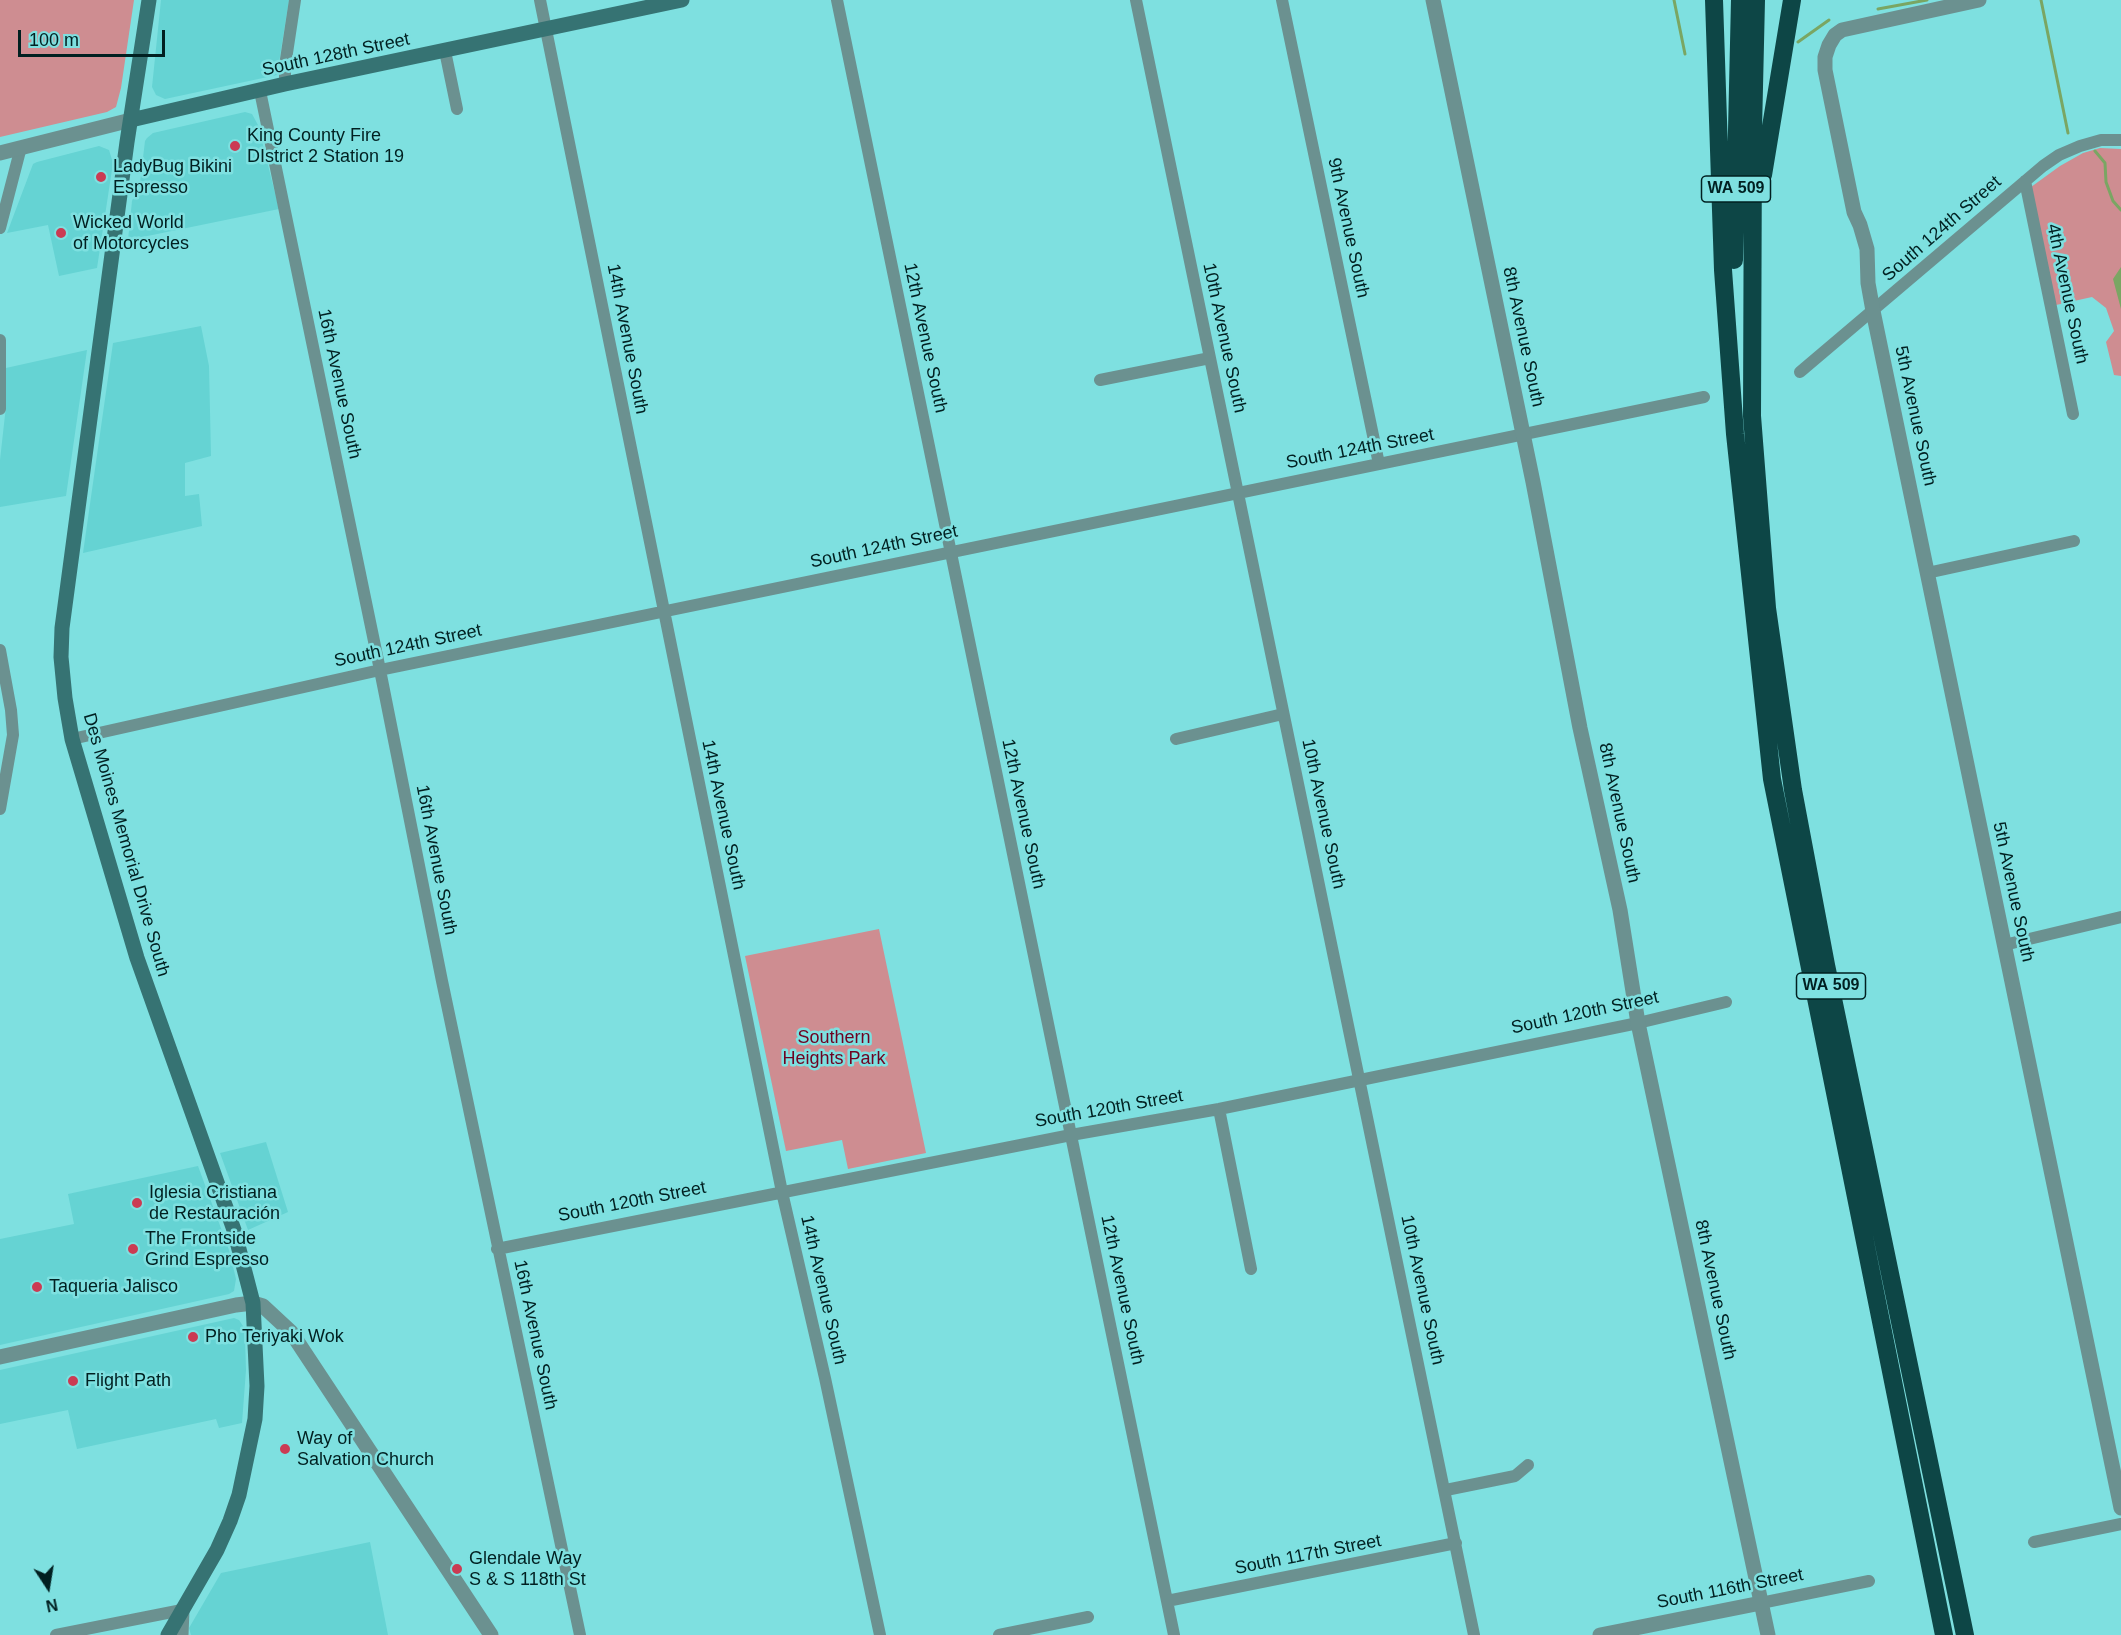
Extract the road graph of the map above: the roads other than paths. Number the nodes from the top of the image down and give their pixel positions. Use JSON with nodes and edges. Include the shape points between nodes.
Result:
{"nodes":[{"id":1,"x":149,"y":0,"type":"edge"},
{"id":2,"x":295,"y":0,"type":"edge"},
{"id":3,"x":540,"y":0,"type":"edge"},
{"id":4,"x":682,"y":0,"type":"edge"},
{"id":5,"x":837,"y":0,"type":"edge"},
{"id":6,"x":1136,"y":0,"type":"edge"},
{"id":7,"x":1282,"y":0,"type":"edge"},
{"id":8,"x":1433,"y":0,"type":"edge"},
{"id":9,"x":1714,"y":0,"type":"edge"},
{"id":10,"x":1740,"y":0,"type":"edge"},
{"id":11,"x":1756,"y":0,"type":"edge"},
{"id":12,"x":1792,"y":0,"type":"edge"},
{"id":13,"x":1979,"y":0,"type":"edge"},
{"id":14,"x":546,"y":29,"type":"junction"},
{"id":15,"x":445,"y":51,"type":"junction"},
{"id":16,"x":285,"y":84,"type":"junction"},
{"id":17,"x":260,"y":91,"type":"junction"},
{"id":18,"x":456,"y":109,"type":"dead end"},
{"id":19,"x":131,"y":120,"type":"junction"},
{"id":20,"x":2121,"y":140,"type":"edge"},
{"id":21,"x":21,"y":147,"type":"junction"},
{"id":22,"x":0,"y":153,"type":"edge"},
{"id":23,"x":2025,"y":181,"type":"junction"},
{"id":24,"x":0,"y":228,"type":"edge"},
{"id":25,"x":1874,"y":311,"type":"junction"},
{"id":26,"x":1753,"y":329,"type":"junction"},
{"id":27,"x":0,"y":340,"type":"edge"},
{"id":28,"x":1210,"y":358,"type":"junction"},
{"id":29,"x":1800,"y":372,"type":"dead end"},
{"id":30,"x":1732,"y":379,"type":"junction"},
{"id":31,"x":1100,"y":380,"type":"dead end"},
{"id":32,"x":1704,"y":397,"type":"dead end"},
{"id":33,"x":0,"y":409,"type":"edge"},
{"id":34,"x":2073,"y":414,"type":"dead end"},
{"id":35,"x":1523,"y":434,"type":"junction"},
{"id":36,"x":1379,"y":464,"type":"junction"},
{"id":37,"x":1237,"y":492,"type":"junction"},
{"id":38,"x":2074,"y":542,"type":"dead end"},
{"id":39,"x":951,"y":552,"type":"junction"},
{"id":40,"x":1928,"y":573,"type":"junction"},
{"id":41,"x":663,"y":611,"type":"junction"},
{"id":42,"x":0,"y":650,"type":"edge"},
{"id":43,"x":380,"y":670,"type":"junction"},
{"id":44,"x":1283,"y":714,"type":"junction"},
{"id":45,"x":72,"y":739,"type":"junction"},
{"id":46,"x":1176,"y":739,"type":"dead end"},
{"id":47,"x":5,"y":755,"type":"edge"},
{"id":48,"x":0,"y":809,"type":"edge"},
{"id":49,"x":2121,"y":917,"type":"edge"},
{"id":50,"x":2004,"y":945,"type":"junction"},
{"id":51,"x":1726,"y":1002,"type":"dead end"},
{"id":52,"x":1638,"y":1023,"type":"junction"},
{"id":53,"x":1360,"y":1079,"type":"junction"},
{"id":54,"x":1219,"y":1108,"type":"junction"},
{"id":55,"x":1071,"y":1135,"type":"junction"},
{"id":56,"x":782,"y":1192,"type":"junction"},
{"id":57,"x":497,"y":1249,"type":"junction"},
{"id":58,"x":1251,"y":1269,"type":"dead end"},
{"id":59,"x":253,"y":1303,"type":"junction"},
{"id":60,"x":0,"y":1357,"type":"edge"},
{"id":61,"x":1528,"y":1465,"type":"dead end"},
{"id":62,"x":1446,"y":1490,"type":"junction"},
{"id":63,"x":2121,"y":1508,"type":"edge"},
{"id":64,"x":2121,"y":1524,"type":"edge"},
{"id":65,"x":2034,"y":1542,"type":"dead end"},
{"id":66,"x":1456,"y":1543,"type":"junction"},
{"id":67,"x":1869,"y":1581,"type":"dead end"},
{"id":68,"x":1167,"y":1601,"type":"junction"},
{"id":69,"x":469,"y":1603,"type":"junction"},
{"id":70,"x":1761,"y":1603,"type":"junction"},
{"id":71,"x":182,"y":1610,"type":"junction"},
{"id":72,"x":1088,"y":1617,"type":"dead end"},
{"id":73,"x":56,"y":1635,"type":"edge"},
{"id":74,"x":168,"y":1635,"type":"edge"},
{"id":75,"x":181,"y":1635,"type":"edge"},
{"id":76,"x":477,"y":1635,"type":"edge"},
{"id":77,"x":491,"y":1635,"type":"edge"},
{"id":78,"x":580,"y":1635,"type":"edge"},
{"id":79,"x":880,"y":1635,"type":"edge"},
{"id":80,"x":999,"y":1635,"type":"edge"},
{"id":81,"x":1174,"y":1635,"type":"edge"},
{"id":82,"x":1474,"y":1635,"type":"edge"},
{"id":83,"x":1600,"y":1635,"type":"edge"},
{"id":84,"x":1768,"y":1635,"type":"edge"},
{"id":85,"x":1944,"y":1635,"type":"edge"},
{"id":86,"x":1965,"y":1635,"type":"edge"}],
"edges":[{"from":1,"to":19,"type":"main road","name":"Des Moines Memorial Drive South"},
{"from":2,"to":16,"type":"street"},
{"from":3,"to":14,"type":"street","name":"14th Avenue South"},
{"from":4,"to":14,"type":"main road","name":"South 128th Street"},
{"from":5,"to":39,"type":"street","name":"12th Avenue South"},
{"from":6,"to":28,"type":"street","name":"10th Avenue South"},
{"from":7,"to":36,"type":"street","name":"9th Avenue South"},
{"from":8,"to":35,"type":"street","name":"8th Avenue South"},
{"from":9,"to":30,"type":"highway","via":[[1723,270]]},
{"from":10,"to":30,"type":"highway","number":"WA 509"},
{"from":11,"to":26,"type":"highway","number":"WA 509"},
{"from":12,"to":26,"type":"highway","via":[[1764,160]]},
{"from":13,"to":25,"type":"street","name":"5th Avenue South","via":[[1854,26],[1835,35],[1829,45],[1825,70],[1854,212],[1867,249]]},
{"from":14,"to":15,"type":"main road","name":"South 128th Street"},
{"from":14,"to":41,"type":"street","name":"14th Avenue South"},
{"from":15,"to":16,"type":"main road","name":"South 128th Street"},
{"from":15,"to":18,"type":"street"},
{"from":16,"to":17,"type":"main road","name":"South 128th Street"},
{"from":17,"to":19,"type":"main road","name":"South 128th Street"},
{"from":17,"to":43,"type":"street","name":"16th Avenue South"},
{"from":19,"to":21,"type":"street","name":"South 128th Street"},
{"from":19,"to":45,"type":"main road","name":"Des Moines Memorial Drive South","via":[[62,628],[62,674]]},
{"from":20,"to":23,"type":"street","name":"South 124th Street","via":[[2080,146],[2059,155]]},
{"from":21,"to":22,"type":"street","name":"South 128th Street"},
{"from":21,"to":24,"type":"street"},
{"from":23,"to":25,"type":"street","name":"South 124th Street"},
{"from":23,"to":34,"type":"street","name":"4th Avenue South"},
{"from":25,"to":29,"type":"street","name":"South 124th Street"},
{"from":25,"to":40,"type":"street","name":"5th Avenue South"},
{"from":26,"to":86,"type":"highway","number":"WA 509","via":[[1752,416],[1767,608],[1793,790]]},
{"from":27,"to":33,"type":"street"},
{"from":28,"to":31,"type":"street"},
{"from":28,"to":37,"type":"street","name":"10th Avenue South"},
{"from":30,"to":85,"type":"highway","number":"WA 509","via":[[1772,779]]},
{"from":32,"to":35,"type":"street","name":"South 124th Street"},
{"from":35,"to":36,"type":"street","name":"South 124th Street"},
{"from":35,"to":52,"type":"street","name":"8th Avenue South","via":[[1620,910]]},
{"from":36,"to":37,"type":"street","name":"South 124th Street"},
{"from":37,"to":39,"type":"street","name":"South 124th Street"},
{"from":37,"to":44,"type":"street","name":"10th Avenue South"},
{"from":38,"to":40,"type":"street"},
{"from":39,"to":41,"type":"street","name":"South 124th Street"},
{"from":39,"to":55,"type":"street","name":"12th Avenue South"},
{"from":40,"to":50,"type":"street","name":"5th Avenue South"},
{"from":41,"to":43,"type":"street","name":"South 124th Street"},
{"from":41,"to":56,"type":"street","name":"14th Avenue South"},
{"from":42,"to":47,"type":"street","via":[[12,717]]},
{"from":43,"to":45,"type":"street","name":"South 124th Street"},
{"from":43,"to":57,"type":"street","name":"16th Avenue South"},
{"from":44,"to":46,"type":"street"},
{"from":44,"to":53,"type":"street","name":"10th Avenue South"},
{"from":45,"to":59,"type":"main road","name":"Des Moines Memorial Drive South","via":[[138,957],[234,1230]]},
{"from":47,"to":48,"type":"street"},
{"from":49,"to":50,"type":"street"},
{"from":50,"to":63,"type":"street","name":"5th Avenue South"},
{"from":51,"to":52,"type":"street","name":"South 120th Street"},
{"from":52,"to":53,"type":"street","name":"South 120th Street"},
{"from":52,"to":70,"type":"street","name":"8th Avenue South"},
{"from":53,"to":54,"type":"street","name":"South 120th Street"},
{"from":53,"to":62,"type":"street","name":"10th Avenue South"},
{"from":54,"to":55,"type":"street","name":"South 120th Street"},
{"from":54,"to":58,"type":"street"},
{"from":55,"to":56,"type":"street","name":"South 120th Street"},
{"from":55,"to":68,"type":"street","name":"12th Avenue South"},
{"from":56,"to":57,"type":"street","name":"South 120th Street"},
{"from":56,"to":79,"type":"street","name":"14th Avenue South"},
{"from":57,"to":78,"type":"street","name":"16th Avenue South"},
{"from":59,"to":60,"type":"street"},
{"from":59,"to":69,"type":"street","via":[[271,1312],[291,1332]]},
{"from":59,"to":71,"type":"main road","name":"Des Moines Memorial Drive South","via":[[257,1386],[246,1467],[230,1521]]},
{"from":61,"to":62,"type":"street","via":[[1515,1476]]},
{"from":62,"to":66,"type":"street","name":"10th Avenue South"},
{"from":64,"to":65,"type":"street"},
{"from":66,"to":68,"type":"street","name":"South 117th Street"},
{"from":66,"to":82,"type":"street","name":"10th Avenue South"},
{"from":67,"to":70,"type":"street","name":"South 116th Street"},
{"from":68,"to":81,"type":"street","name":"12th Avenue South"},
{"from":69,"to":76,"type":"street"},
{"from":69,"to":77,"type":"street"},
{"from":70,"to":83,"type":"street","name":"South 116th Street"},
{"from":70,"to":84,"type":"street","name":"8th Avenue South"},
{"from":71,"to":73,"type":"street"},
{"from":71,"to":74,"type":"main road","name":"Des Moines Memorial Drive South"},
{"from":71,"to":75,"type":"street"},
{"from":72,"to":80,"type":"street"}]}
